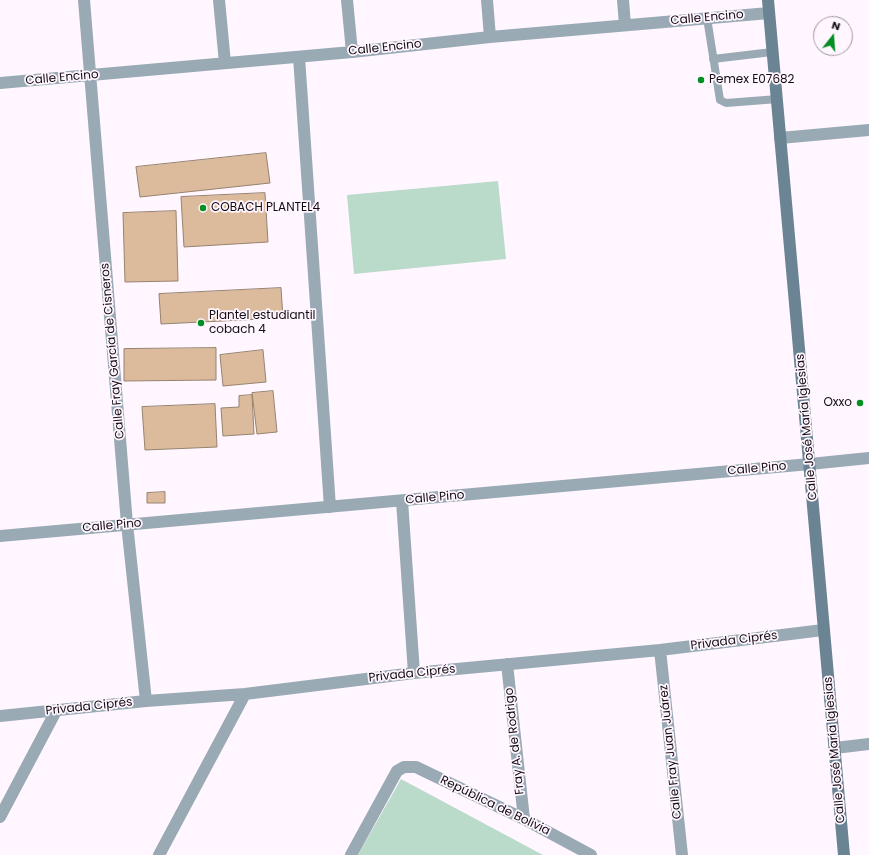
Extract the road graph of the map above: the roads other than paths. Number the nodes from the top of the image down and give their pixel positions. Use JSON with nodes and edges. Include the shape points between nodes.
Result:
{"nodes":[{"id":1,"x":84,"y":0,"type":"edge"},
{"id":2,"x":219,"y":0,"type":"edge"},
{"id":3,"x":347,"y":0,"type":"edge"},
{"id":4,"x":487,"y":0,"type":"edge"},
{"id":5,"x":623,"y":0,"type":"edge"},
{"id":6,"x":768,"y":0,"type":"edge"},
{"id":7,"x":769,"y":13,"type":"junction"},
{"id":8,"x":707,"y":18,"type":"junction"},
{"id":9,"x":625,"y":25,"type":"junction"},
{"id":10,"x":490,"y":37,"type":"junction"},
{"id":11,"x":352,"y":52,"type":"junction"},
{"id":12,"x":772,"y":52,"type":"junction"},
{"id":13,"x":298,"y":56,"type":"junction"},
{"id":14,"x":713,"y":59,"type":"junction"},
{"id":15,"x":226,"y":62,"type":"junction"},
{"id":16,"x":91,"y":75,"type":"junction"},
{"id":17,"x":0,"y":83,"type":"edge"},
{"id":18,"x":778,"y":99,"type":"junction"},
{"id":19,"x":869,"y":130,"type":"edge"},
{"id":20,"x":780,"y":138,"type":"junction"},
{"id":21,"x":869,"y":458,"type":"edge"},
{"id":22,"x":810,"y":464,"type":"junction"},
{"id":23,"x":402,"y":501,"type":"junction"},
{"id":24,"x":330,"y":507,"type":"junction"},
{"id":25,"x":127,"y":524,"type":"junction"},
{"id":26,"x":0,"y":536,"type":"edge"},
{"id":27,"x":823,"y":630,"type":"junction"},
{"id":28,"x":660,"y":650,"type":"junction"},
{"id":29,"x":506,"y":664,"type":"junction"},
{"id":30,"x":414,"y":673,"type":"junction"},
{"id":31,"x":245,"y":694,"type":"junction"},
{"id":32,"x":146,"y":701,"type":"junction"},
{"id":33,"x":56,"y":711,"type":"junction"},
{"id":34,"x":0,"y":716,"type":"edge"},
{"id":35,"x":869,"y":744,"type":"edge"},
{"id":36,"x":835,"y":748,"type":"junction"},
{"id":37,"x":0,"y":817,"type":"edge"},
{"id":38,"x":524,"y":819,"type":"junction"},
{"id":39,"x":160,"y":855,"type":"edge"},
{"id":40,"x":351,"y":855,"type":"edge"},
{"id":41,"x":591,"y":855,"type":"edge"},
{"id":42,"x":682,"y":855,"type":"edge"},
{"id":43,"x":844,"y":855,"type":"edge"}],
"edges":[{"from":1,"to":16,"type":"street","name":"Calle Fray García de Cisneros"},
{"from":2,"to":15,"type":"street"},
{"from":3,"to":11,"type":"street"},
{"from":4,"to":10,"type":"street"},
{"from":5,"to":9,"type":"street"},
{"from":6,"to":7,"type":"main road","name":"Calle José María Iglesias"},
{"from":7,"to":8,"type":"street","name":"Calle Encino"},
{"from":7,"to":12,"type":"main road","name":"Calle José María Iglesias"},
{"from":8,"to":9,"type":"street","name":"Calle Encino"},
{"from":8,"to":14,"type":"lane"},
{"from":9,"to":10,"type":"street","name":"Calle Encino"},
{"from":10,"to":11,"type":"street","name":"Calle Encino"},
{"from":11,"to":13,"type":"street","name":"Calle Encino"},
{"from":12,"to":14,"type":"lane"},
{"from":12,"to":18,"type":"main road","name":"Calle José María Iglesias"},
{"from":13,"to":15,"type":"street","name":"Calle Encino"},
{"from":13,"to":24,"type":"street"},
{"from":14,"to":18,"type":"lane","via":[[718,98],[723,102]]},
{"from":15,"to":16,"type":"street","name":"Calle Encino"},
{"from":16,"to":17,"type":"street","name":"Calle Encino"},
{"from":16,"to":25,"type":"street","name":"Calle Fray García de Cisneros"},
{"from":18,"to":20,"type":"main road","name":"Calle José María Iglesias"},
{"from":19,"to":20,"type":"street"},
{"from":20,"to":22,"type":"main road","name":"Calle José María Iglesias"},
{"from":21,"to":22,"type":"street","name":"Calle Pino"},
{"from":22,"to":23,"type":"street","name":"Calle Pino"},
{"from":22,"to":27,"type":"main road","name":"Calle José María Iglesias"},
{"from":23,"to":24,"type":"street","name":"Calle Pino"},
{"from":23,"to":30,"type":"street"},
{"from":24,"to":25,"type":"street","name":"Calle Pino"},
{"from":25,"to":26,"type":"street","name":"Calle Pino"},
{"from":25,"to":32,"type":"street","name":"Calle Fray García de Cisneros"},
{"from":27,"to":28,"type":"street","name":"Privada Ciprés"},
{"from":27,"to":36,"type":"main road","name":"Calle José María Iglesias"},
{"from":28,"to":29,"type":"street","name":"Privada Ciprés"},
{"from":28,"to":42,"type":"street","name":"Calle Fray Juan Juárez"},
{"from":29,"to":30,"type":"street","name":"Privada Ciprés"},
{"from":29,"to":38,"type":"street","name":"Fray A. de Rodrigo"},
{"from":30,"to":31,"type":"street","name":"Privada Ciprés"},
{"from":31,"to":32,"type":"street","name":"Privada Ciprés"},
{"from":31,"to":39,"type":"street"},
{"from":32,"to":33,"type":"street","name":"Privada Ciprés"},
{"from":33,"to":34,"type":"street","name":"Privada Ciprés"},
{"from":33,"to":37,"type":"street"},
{"from":35,"to":36,"type":"street"},
{"from":36,"to":43,"type":"main road","name":"Calle José María Iglesias"},
{"from":38,"to":40,"type":"street","name":"República de Bolivia","via":[[416,767],[404,767],[397,771]]},
{"from":38,"to":41,"type":"street","name":"República de Bolivia"}]}
